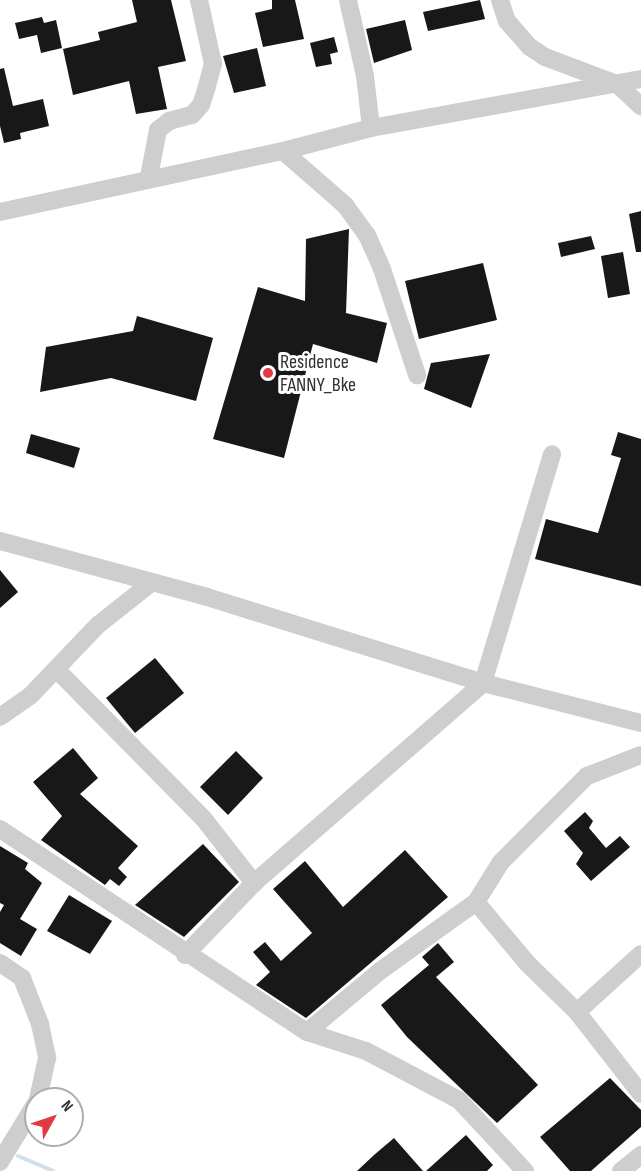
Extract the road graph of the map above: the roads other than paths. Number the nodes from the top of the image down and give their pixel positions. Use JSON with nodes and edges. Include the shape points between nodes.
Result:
{"nodes":[{"id":1,"x":199,"y":0,"type":"edge"},
{"id":2,"x":348,"y":0,"type":"edge"},
{"id":3,"x":500,"y":0,"type":"edge"},
{"id":4,"x":641,"y":79,"type":"edge"},
{"id":5,"x":617,"y":84,"type":"junction"},
{"id":6,"x":641,"y":106,"type":"edge"},
{"id":7,"x":371,"y":128,"type":"junction"},
{"id":8,"x":283,"y":151,"type":"junction"},
{"id":9,"x":149,"y":177,"type":"junction"},
{"id":10,"x":0,"y":212,"type":"edge"},
{"id":11,"x":417,"y":375,"type":"dead end"},
{"id":12,"x":552,"y":454,"type":"dead end"},
{"id":13,"x":0,"y":541,"type":"edge"},
{"id":14,"x":151,"y":583,"type":"junction"},
{"id":15,"x":57,"y":670,"type":"junction"},
{"id":16,"x":483,"y":683,"type":"junction"},
{"id":17,"x":0,"y":717,"type":"edge"},
{"id":18,"x":641,"y":723,"type":"edge"},
{"id":19,"x":641,"y":755,"type":"edge"},
{"id":20,"x":0,"y":829,"type":"edge"},
{"id":21,"x":254,"y":883,"type":"junction"},
{"id":22,"x":476,"y":902,"type":"junction"},
{"id":23,"x":641,"y":954,"type":"edge"},
{"id":24,"x":184,"y":955,"type":"junction"},
{"id":25,"x":0,"y":963,"type":"edge"},
{"id":26,"x":577,"y":1012,"type":"junction"},
{"id":27,"x":308,"y":1032,"type":"junction"},
{"id":28,"x":40,"y":1087,"type":"edge"},
{"id":29,"x":641,"y":1094,"type":"edge"},
{"id":30,"x":24,"y":1122,"type":"edge"},
{"id":31,"x":641,"y":1155,"type":"edge"},
{"id":32,"x":0,"y":1162,"type":"edge"},
{"id":33,"x":525,"y":1171,"type":"edge"},
{"id":34,"x":621,"y":1171,"type":"edge"}],
"edges":[{"from":1,"to":9,"type":"street","via":[[213,64],[207,86],[201,105],[192,115],[158,130]]},
{"from":2,"to":7,"type":"street","via":[[365,76]]},
{"from":3,"to":5,"type":"street","via":[[507,21],[530,47],[545,57]]},
{"from":4,"to":5,"type":"street"},
{"from":5,"to":6,"type":"street"},
{"from":5,"to":7,"type":"street"},
{"from":7,"to":8,"type":"street"},
{"from":8,"to":9,"type":"street"},
{"from":8,"to":11,"type":"street","via":[[345,205],[367,235],[382,268]]},
{"from":9,"to":10,"type":"street"},
{"from":12,"to":16,"type":"street"},
{"from":13,"to":14,"type":"street"},
{"from":14,"to":15,"type":"street","via":[[98,625]]},
{"from":14,"to":16,"type":"street"},
{"from":15,"to":17,"type":"street","via":[[32,695]]},
{"from":15,"to":21,"type":"street","via":[[203,818]]},
{"from":16,"to":18,"type":"street"},
{"from":16,"to":21,"type":"street"},
{"from":19,"to":22,"type":"street","via":[[587,776],[501,862]]},
{"from":20,"to":24,"type":"street"},
{"from":21,"to":24,"type":"street"},
{"from":22,"to":26,"type":"street","via":[[527,963]]},
{"from":22,"to":27,"type":"street","via":[[380,971]]},
{"from":23,"to":26,"type":"street"},
{"from":24,"to":27,"type":"street"},
{"from":25,"to":28,"type":"street","via":[[22,978],[40,1024],[47,1058]]},
{"from":26,"to":29,"type":"street"},
{"from":27,"to":33,"type":"street","via":[[366,1051],[451,1094]]},
{"from":30,"to":32,"type":"street"},
{"from":31,"to":34,"type":"street"}]}
